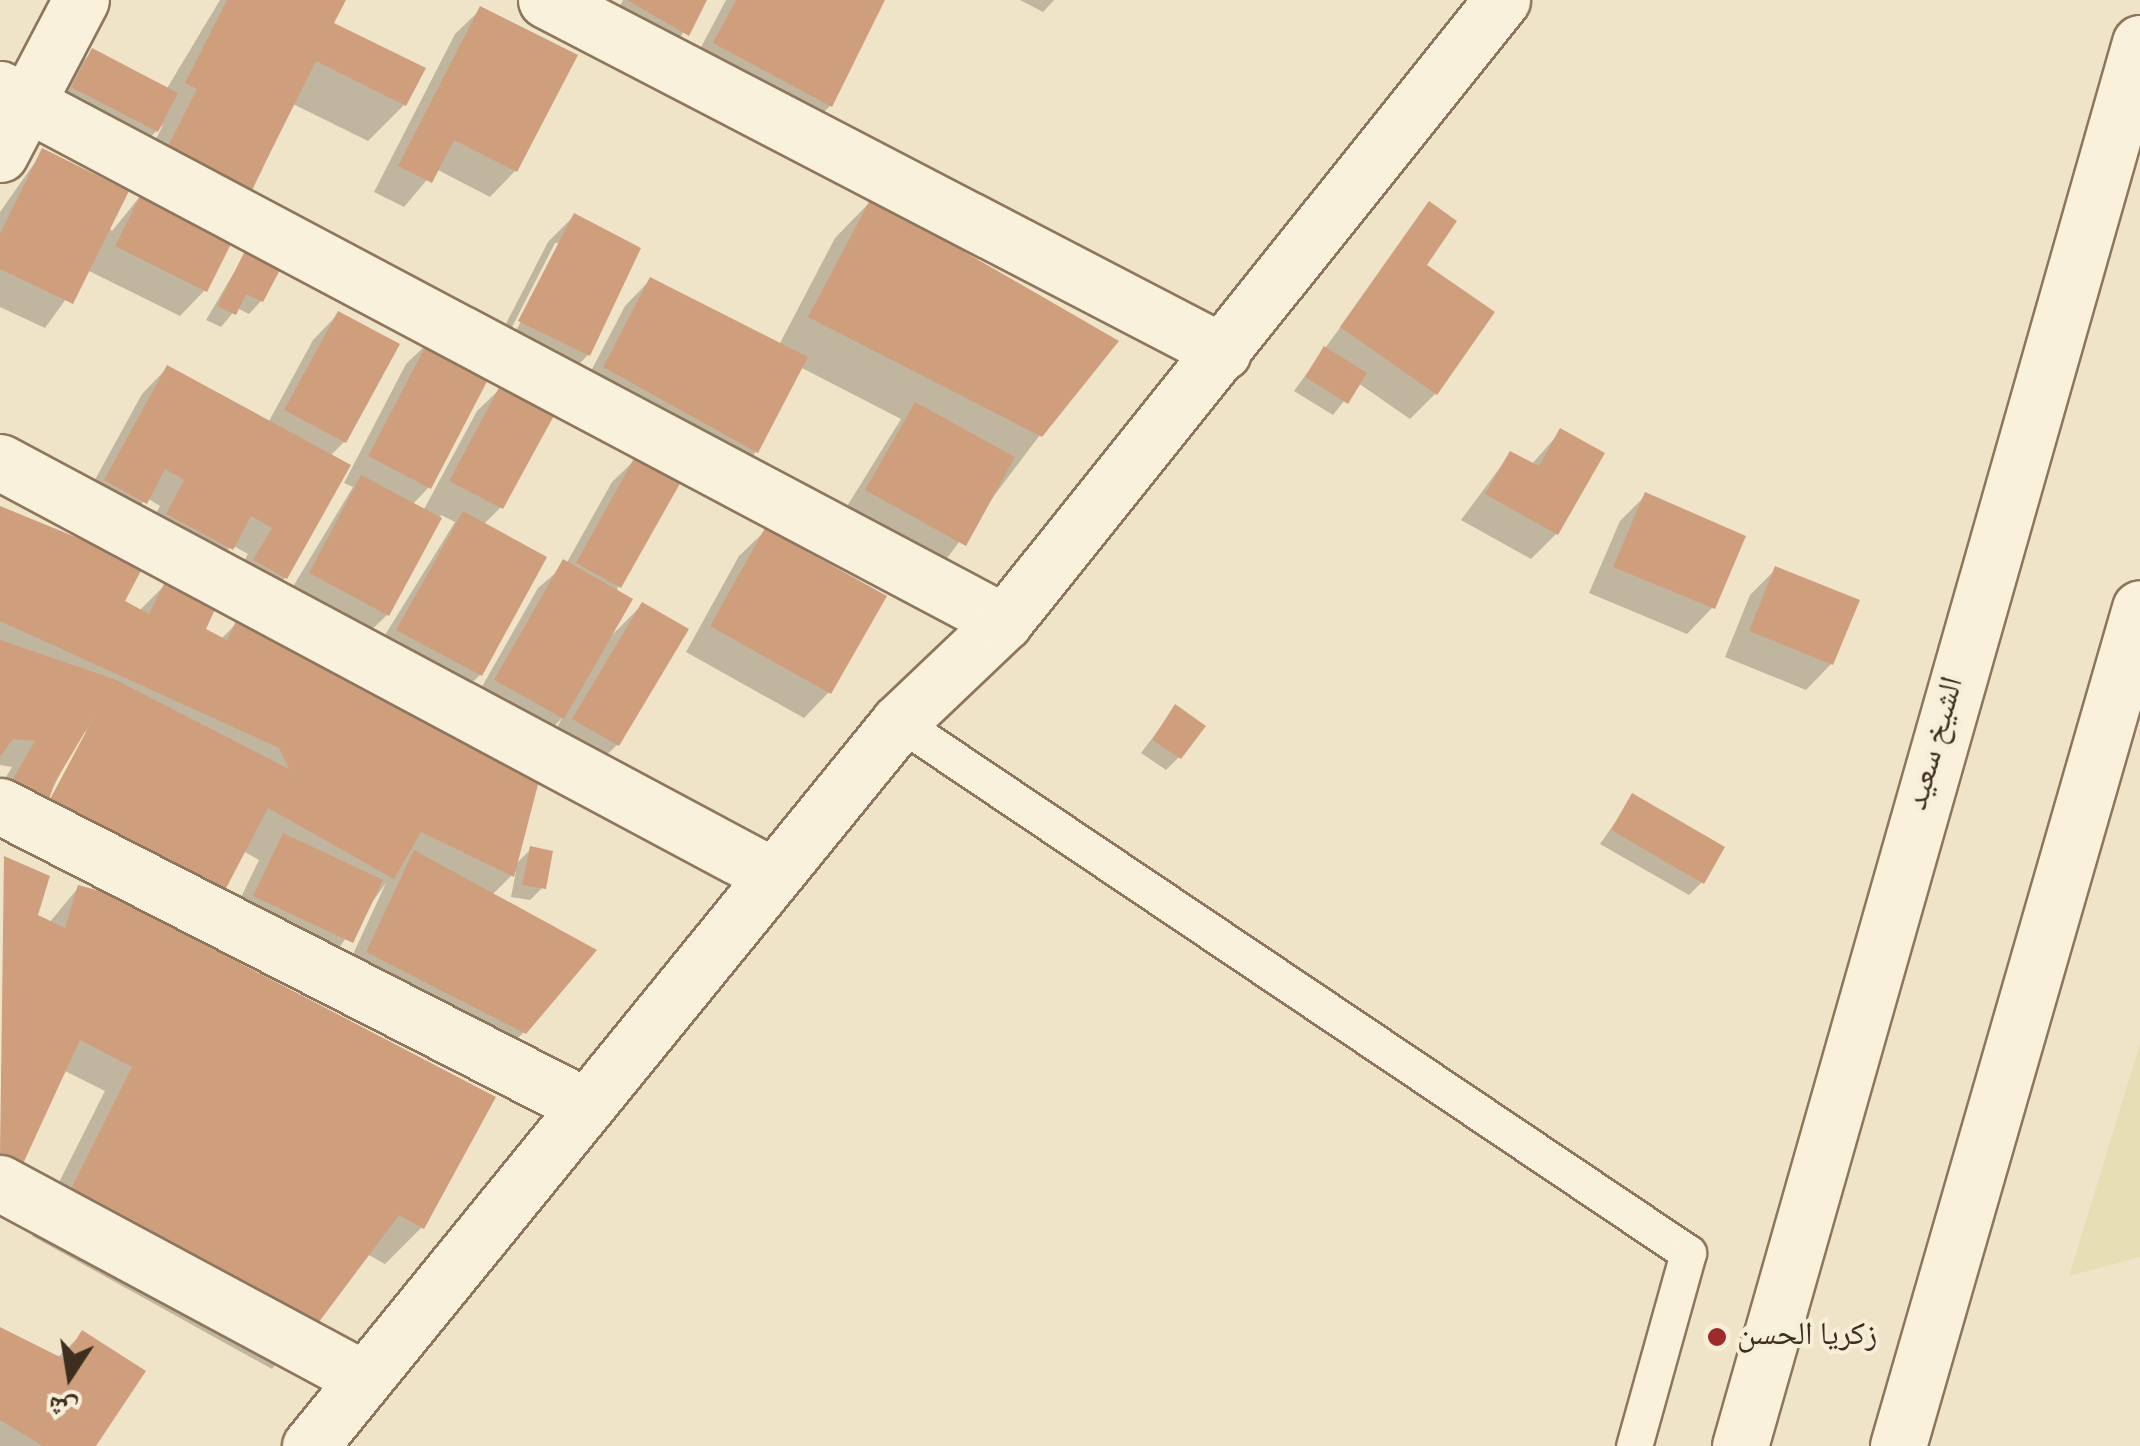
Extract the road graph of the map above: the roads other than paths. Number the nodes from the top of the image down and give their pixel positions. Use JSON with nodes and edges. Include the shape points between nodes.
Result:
{"nodes":[{"id":1,"x":81,"y":0,"type":"edge"},
{"id":2,"x":546,"y":0,"type":"edge"},
{"id":3,"x":1502,"y":0,"type":"edge"},
{"id":4,"x":2140,"y":43,"type":"edge"},
{"id":5,"x":13,"y":96,"type":"edge"},
{"id":6,"x":0,"y":154,"type":"edge"},
{"id":7,"x":1223,"y":352,"type":"junction"},
{"id":8,"x":0,"y":462,"type":"edge"},
{"id":9,"x":2140,"y":608,"type":"edge"},
{"id":10,"x":1004,"y":622,"type":"junction"},
{"id":11,"x":899,"y":722,"type":"junction"},
{"id":12,"x":0,"y":806,"type":"edge"},
{"id":13,"x":772,"y":876,"type":"junction"},
{"id":14,"x":584,"y":1105,"type":"junction"},
{"id":15,"x":0,"y":1183,"type":"edge"},
{"id":16,"x":364,"y":1379,"type":"junction"},
{"id":17,"x":310,"y":1446,"type":"edge"},
{"id":18,"x":1634,"y":1446,"type":"edge"},
{"id":19,"x":1740,"y":1446,"type":"edge"},
{"id":20,"x":1898,"y":1446,"type":"edge"}],
"edges":[{"from":1,"to":5,"type":"street"},
{"from":2,"to":7,"type":"street"},
{"from":3,"to":7,"type":"street"},
{"from":4,"to":19,"type":"street","name":"الشيخ سعيد"},
{"from":5,"to":6,"type":"street"},
{"from":5,"to":10,"type":"street"},
{"from":7,"to":10,"type":"street"},
{"from":8,"to":13,"type":"street"},
{"from":9,"to":20,"type":"street"},
{"from":10,"to":11,"type":"street"},
{"from":11,"to":13,"type":"street"},
{"from":11,"to":18,"type":"lane","via":[[1688,1253]]},
{"from":12,"to":14,"type":"street"},
{"from":13,"to":14,"type":"street"},
{"from":14,"to":16,"type":"street"},
{"from":15,"to":16,"type":"street"},
{"from":16,"to":17,"type":"street"}]}
